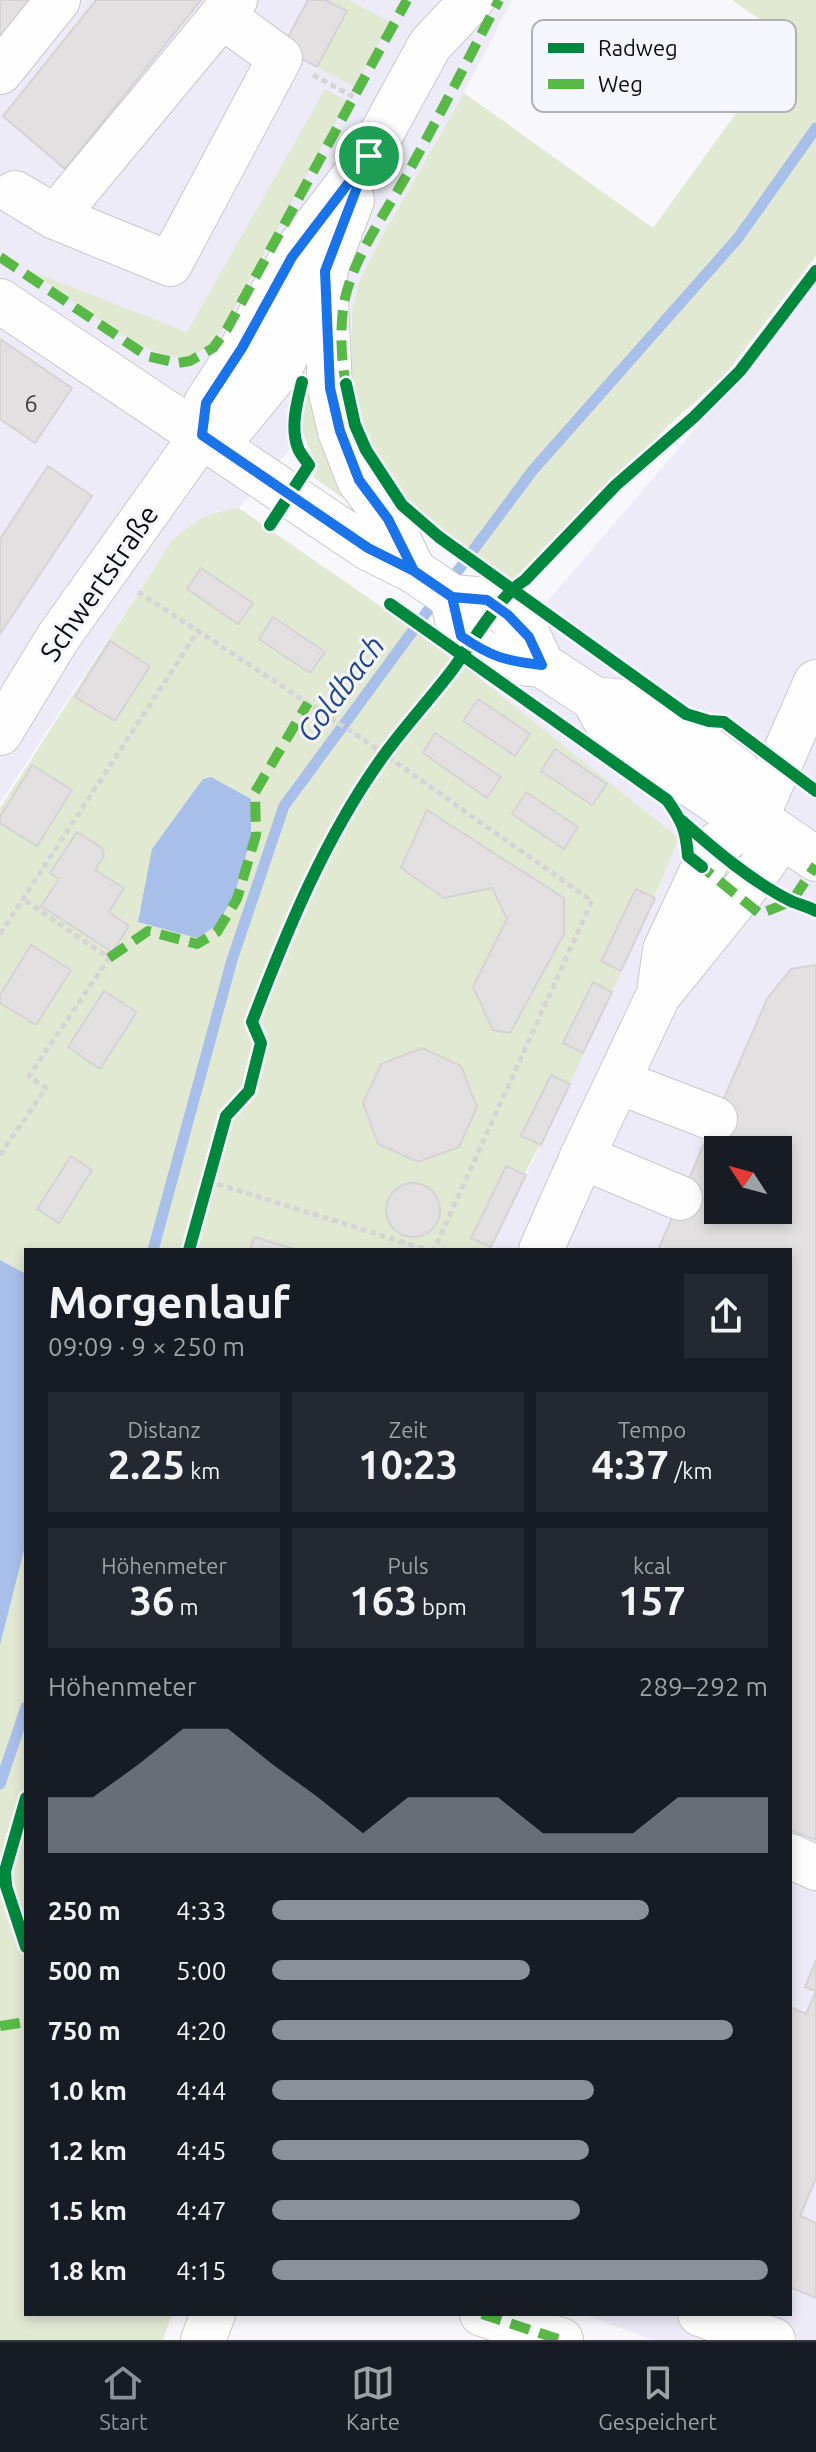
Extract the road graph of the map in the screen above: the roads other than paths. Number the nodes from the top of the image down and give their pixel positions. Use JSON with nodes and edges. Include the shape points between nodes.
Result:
{"nodes":[{"id":1,"x":58,"y":0,"type":"edge"},
{"id":2,"x":440,"y":0,"type":"edge"},
{"id":3,"x":472,"y":0,"type":"edge"},
{"id":4,"x":228,"y":8,"type":"edge"},
{"id":5,"x":430,"y":45,"type":"junction"},
{"id":6,"x":0,"y":72,"type":"edge"},
{"id":7,"x":369,"y":156,"type":"junction"},
{"id":8,"x":15,"y":193,"type":"dead end"},
{"id":9,"x":55,"y":217,"type":"junction"},
{"id":10,"x":325,"y":271,"type":"junction"},
{"id":11,"x":0,"y":301,"type":"edge"},
{"id":12,"x":202,"y":435,"type":"junction"},
{"id":13,"x":414,"y":571,"type":"junction"},
{"id":14,"x":816,"y":682,"type":"edge"},
{"id":15,"x":0,"y":733,"type":"edge"},
{"id":16,"x":785,"y":837,"type":"edge"},
{"id":17,"x":619,"y":1082,"type":"junction"},
{"id":18,"x":715,"y":1119,"type":"dead end"},
{"id":19,"x":582,"y":1157,"type":"junction"},
{"id":20,"x":680,"y":1198,"type":"dead end"},
{"id":21,"x":542,"y":1248,"type":"edge"},
{"id":22,"x":792,"y":1857,"type":"edge"},
{"id":23,"x":816,"y":1868,"type":"edge"},
{"id":24,"x":212,"y":2316,"type":"edge"},
{"id":25,"x":488,"y":2316,"type":"edge"},
{"id":26,"x":706,"y":2316,"type":"edge"},
{"id":27,"x":203,"y":2340,"type":"edge"},
{"id":28,"x":561,"y":2340,"type":"edge"},
{"id":29,"x":773,"y":2340,"type":"edge"}],
"edges":[{"from":1,"to":6,"type":"street"},
{"from":2,"to":5,"type":"street","name":"Schwertstraße"},
{"from":3,"to":5,"type":"street","name":"Schwertstraße"},
{"from":4,"to":9,"type":"street"},
{"from":4,"to":9,"type":"street","via":[[280,58],[170,264]]},
{"from":5,"to":7,"type":"street","name":"Schwertstraße"},
{"from":7,"to":10,"type":"street","name":"Schwertstraße"},
{"from":7,"to":12,"type":"street","name":"Schwertstraße","via":[[292,257],[206,403]]},
{"from":8,"to":9,"type":"street"},
{"from":10,"to":12,"type":"street","name":"Schwertstraße","via":[[280,369],[235,424]]},
{"from":10,"to":13,"type":"street","via":[[330,388],[340,431],[359,480],[388,519]]},
{"from":11,"to":12,"type":"street"},
{"from":12,"to":13,"type":"street","via":[[368,548]]},
{"from":12,"to":15,"type":"street","name":"Schwertstraße","via":[[57,639]]},
{"from":13,"to":16,"type":"street","via":[[467,611],[508,615],[529,637],[542,665],[594,699],[620,736],[720,804]]},
{"from":14,"to":16,"type":"street"},
{"from":16,"to":17,"type":"street","via":[[713,847],[665,950],[658,996]]},
{"from":17,"to":18,"type":"street"},
{"from":17,"to":19,"type":"street"},
{"from":19,"to":20,"type":"street"},
{"from":19,"to":21,"type":"street"},
{"from":22,"to":23,"type":"street"},
{"from":24,"to":27,"type":"street"},
{"from":25,"to":28,"type":"street"},
{"from":26,"to":29,"type":"street"}]}
